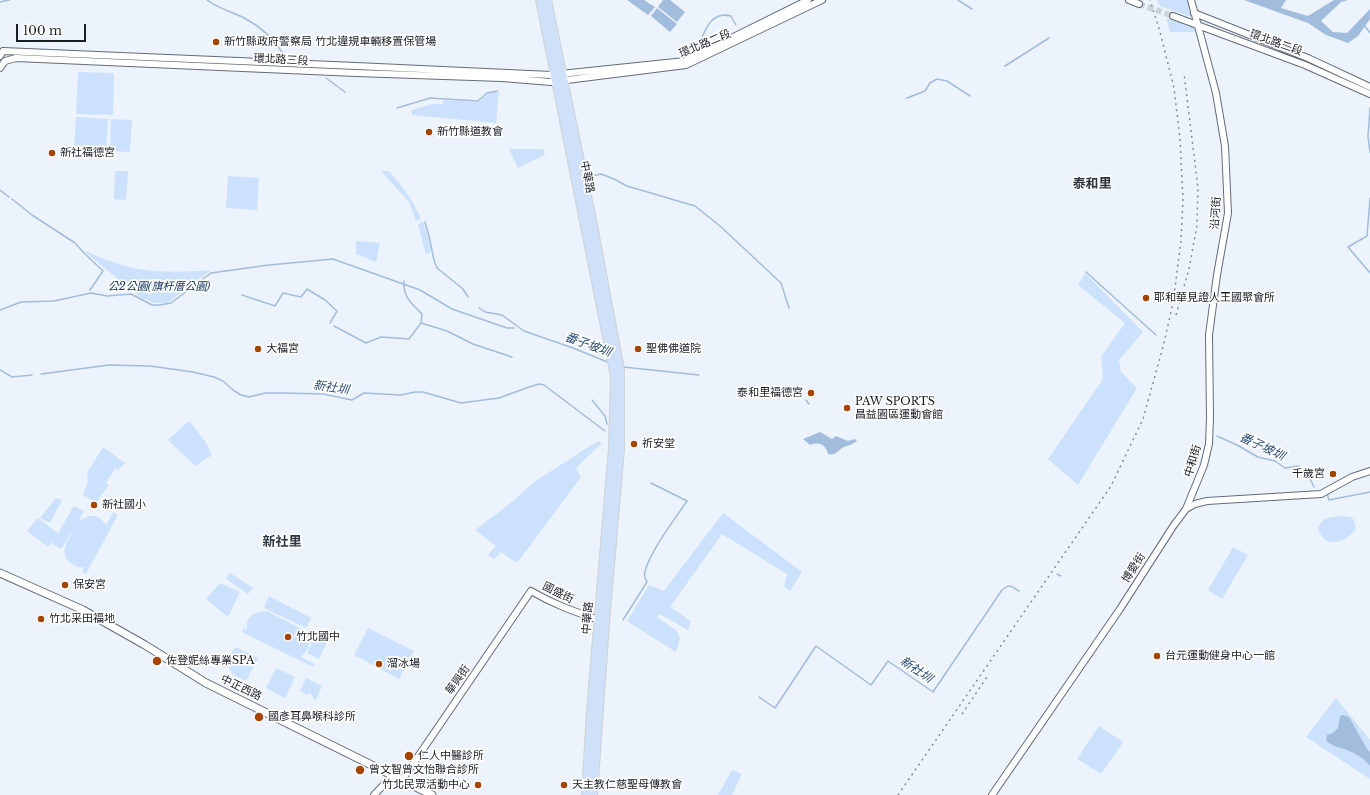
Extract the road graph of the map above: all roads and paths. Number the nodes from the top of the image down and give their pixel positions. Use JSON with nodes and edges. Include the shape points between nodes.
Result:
{"nodes":[{"id":1,"x":540,"y":0,"type":"edge"},
{"id":2,"x":547,"y":0,"type":"edge"},
{"id":3,"x":808,"y":0,"type":"edge"},
{"id":4,"x":822,"y":0,"type":"edge"},
{"id":5,"x":1129,"y":0,"type":"edge"},
{"id":6,"x":1191,"y":0,"type":"edge"},
{"id":7,"x":1139,"y":4,"type":"dead end"},
{"id":8,"x":1194,"y":13,"type":"junction"},
{"id":9,"x":1173,"y":16,"type":"tunnel mouth"},
{"id":10,"x":1197,"y":25,"type":"junction"},
{"id":11,"x":0,"y":56,"type":"edge"},
{"id":12,"x":0,"y":68,"type":"edge"},
{"id":13,"x":559,"y":77,"type":"junction"},
{"id":14,"x":1370,"y":87,"type":"edge"},
{"id":15,"x":1370,"y":94,"type":"edge"},
{"id":16,"x":1210,"y":418,"type":"joint"},
{"id":17,"x":617,"y":443,"type":"junction"},
{"id":18,"x":1370,"y":471,"type":"edge"},
{"id":19,"x":1186,"y":508,"type":"junction"},
{"id":20,"x":0,"y":573,"type":"edge"},
{"id":21,"x":531,"y":591,"type":"joint"},
{"id":22,"x":598,"y":620,"type":"junction"},
{"id":23,"x":392,"y":776,"type":"junction"},
{"id":24,"x":402,"y":780,"type":"junction"},
{"id":25,"x":374,"y":795,"type":"edge"},
{"id":26,"x":432,"y":795,"type":"edge"},
{"id":27,"x":586,"y":795,"type":"edge"},
{"id":28,"x":593,"y":795,"type":"edge"},
{"id":29,"x":992,"y":795,"type":"edge"}],
"edges":[{"from":1,"to":13,"type":"main road","name":"中華路"},
{"from":2,"to":13,"type":"main road","name":"中華路"},
{"from":3,"to":13,"type":"street","name":"環北路二段","via":[[685,60]]},
{"from":4,"to":13,"type":"street","name":"環北路二段","via":[[686,65]]},
{"from":5,"to":7,"type":"street"},
{"from":6,"to":8,"type":"street"},
{"from":8,"to":10,"type":"street","name":"沿河街"},
{"from":8,"to":14,"type":"street","name":"環北路二段","via":[[1308,58]]},
{"from":9,"to":10,"type":"street","name":"環北路二段"},
{"from":10,"to":15,"type":"street","name":"環北路二段","via":[[1305,65]]},
{"from":10,"to":16,"type":"street","name":"沿河街","via":[[1216,93],[1225,146],[1228,213],[1209,335]]},
{"from":11,"to":13,"type":"street","name":"環北路三段","via":[[3,51]]},
{"from":12,"to":13,"type":"street","name":"環北路三段","via":[[5,61],[16,58]]},
{"from":13,"to":17,"type":"main road","name":"中華路","via":[[617,369]]},
{"from":16,"to":19,"type":"street","name":"中和街","via":[[1209,444],[1204,465]]},
{"from":17,"to":22,"type":"main road","name":"中華路"},
{"from":17,"to":28,"type":"main road","name":"中華路"},
{"from":18,"to":19,"type":"street","via":[[1352,477],[1321,494],[1207,502]]},
{"from":19,"to":29,"type":"street","name":"博愛街"},
{"from":20,"to":23,"type":"main road","name":"中正西路","via":[[83,610],[206,683]]},
{"from":21,"to":22,"type":"street","name":"國盛街","via":[[551,603]]},
{"from":21,"to":24,"type":"street","name":"華興街"},
{"from":22,"to":27,"type":"main road","name":"中華路"},
{"from":23,"to":24,"type":"main road","name":"中正西路"},
{"from":23,"to":25,"type":"street"},
{"from":24,"to":26,"type":"main road","name":"中正西路"}]}
